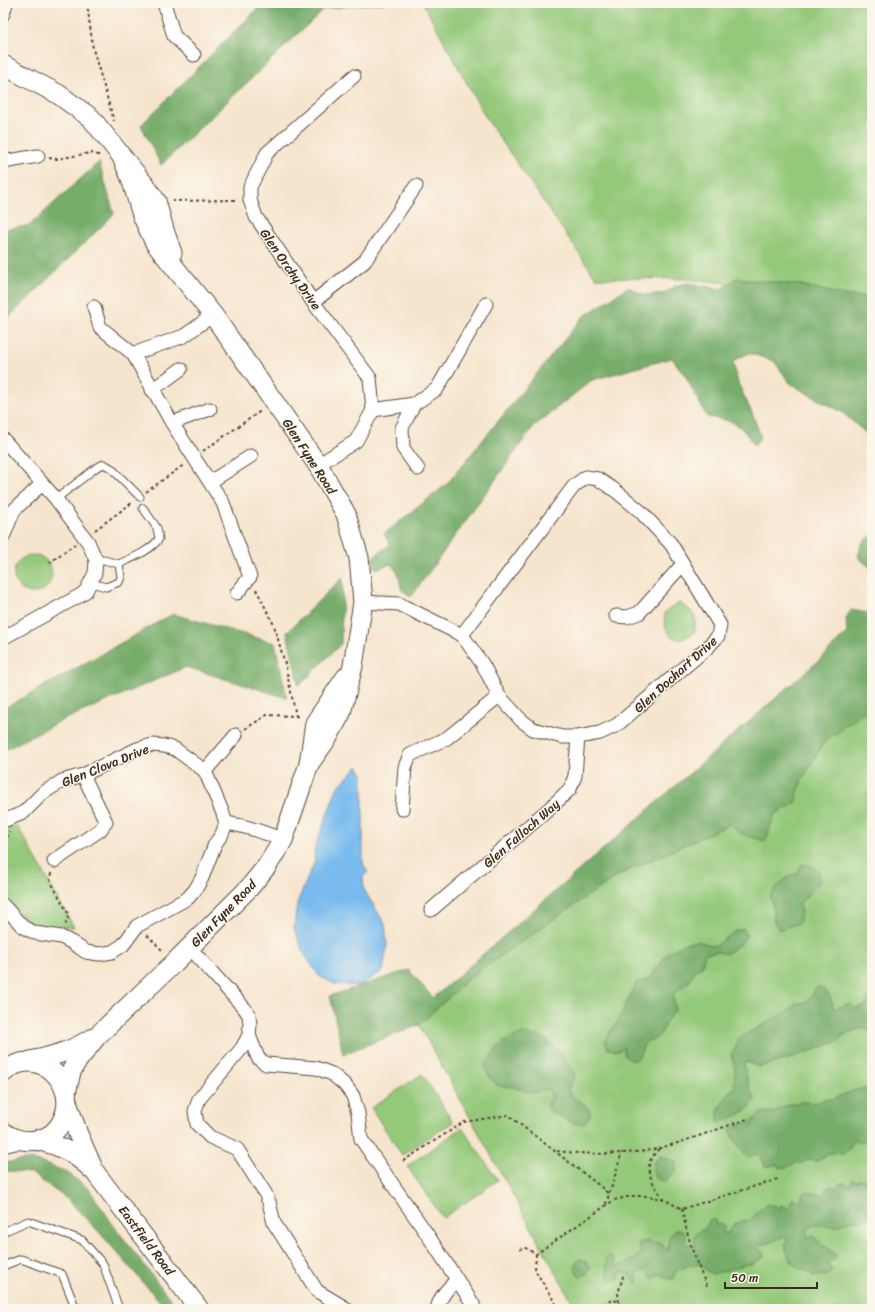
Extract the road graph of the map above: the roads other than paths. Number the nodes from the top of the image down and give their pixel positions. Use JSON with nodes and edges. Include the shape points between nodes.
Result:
{"nodes":[{"id":1,"x":6,"y":3,"type":"edge"},
{"id":2,"x":164,"y":3,"type":"edge"},
{"id":3,"x":3,"y":14,"type":"edge"},
{"id":4,"x":194,"y":55,"type":"dead end"},
{"id":5,"x":3,"y":65,"type":"edge"},
{"id":6,"x":354,"y":76,"type":"dead end"},
{"id":7,"x":38,"y":156,"type":"road end"},
{"id":8,"x":122,"y":157,"type":"junction"},
{"id":9,"x":3,"y":162,"type":"edge"},
{"id":10,"x":416,"y":186,"type":"dead end"},
{"id":11,"x":181,"y":274,"type":"junction"},
{"id":12,"x":313,"y":302,"type":"junction"},
{"id":13,"x":486,"y":304,"type":"dead end"},
{"id":14,"x":94,"y":306,"type":"dead end"},
{"id":15,"x":213,"y":316,"type":"junction"},
{"id":16,"x":133,"y":354,"type":"junction"},
{"id":17,"x":181,"y":369,"type":"dead end"},
{"id":18,"x":152,"y":390,"type":"junction"},
{"id":19,"x":414,"y":404,"type":"junction"},
{"id":20,"x":210,"y":408,"type":"dead end"},
{"id":21,"x":373,"y":410,"type":"junction"},
{"id":22,"x":172,"y":423,"type":"junction"},
{"id":23,"x":3,"y":439,"type":"edge"},
{"id":24,"x":251,"y":456,"type":"dead end"},
{"id":25,"x":318,"y":465,"type":"junction"},
{"id":26,"x":418,"y":469,"type":"dead end"},
{"id":27,"x":210,"y":482,"type":"junction"},
{"id":28,"x":42,"y":484,"type":"junction"},
{"id":29,"x":140,"y":497,"type":"road end"},
{"id":30,"x":56,"y":499,"type":"junction"},
{"id":31,"x":143,"y":508,"type":"dead end"},
{"id":32,"x":3,"y":537,"type":"edge"},
{"id":33,"x":96,"y":560,"type":"junction"},
{"id":34,"x":119,"y":564,"type":"junction"},
{"id":35,"x":683,"y":564,"type":"junction"},
{"id":36,"x":91,"y":583,"type":"junction"},
{"id":37,"x":237,"y":593,"type":"dead end"},
{"id":38,"x":363,"y":602,"type":"junction"},
{"id":39,"x":616,"y":616,"type":"dead end"},
{"id":40,"x":462,"y":635,"type":"junction"},
{"id":41,"x":3,"y":638,"type":"edge"},
{"id":42,"x":353,"y":666,"type":"junction"},
{"id":43,"x":499,"y":696,"type":"junction"},
{"id":44,"x":236,"y":735,"type":"road end"},
{"id":45,"x":578,"y":737,"type":"junction"},
{"id":46,"x":309,"y":764,"type":"junction"},
{"id":47,"x":205,"y":772,"type":"junction"},
{"id":48,"x":83,"y":775,"type":"junction"},
{"id":49,"x":402,"y":809,"type":"dead end"},
{"id":50,"x":3,"y":821,"type":"edge"},
{"id":51,"x":226,"y":823,"type":"junction"},
{"id":52,"x":283,"y":840,"type":"junction"},
{"id":53,"x":54,"y":861,"type":"road end"},
{"id":54,"x":3,"y":905,"type":"edge"},
{"id":55,"x":431,"y":910,"type":"dead end"},
{"id":56,"x":190,"y":948,"type":"junction"},
{"id":57,"x":249,"y":1035,"type":"junction"},
{"id":58,"x":97,"y":1036,"type":"junction"},
{"id":59,"x":12,"y":1065,"type":"edge"},
{"id":60,"x":66,"y":1097,"type":"junction"},
{"id":61,"x":3,"y":1132,"type":"edge"},
{"id":62,"x":30,"y":1141,"type":"junction"},
{"id":63,"x":3,"y":1146,"type":"edge"},
{"id":64,"x":94,"y":1171,"type":"junction"},
{"id":65,"x":3,"y":1232,"type":"edge"},
{"id":66,"x":3,"y":1266,"type":"edge"},
{"id":67,"x":457,"y":1280,"type":"junction"},
{"id":68,"x":76,"y":1309,"type":"edge"},
{"id":69,"x":119,"y":1309,"type":"edge"},
{"id":70,"x":199,"y":1309,"type":"edge"},
{"id":71,"x":347,"y":1309,"type":"edge"},
{"id":72,"x":437,"y":1309,"type":"edge"},
{"id":73,"x":474,"y":1309,"type":"edge"}],
"edges":[{"from":1,"to":3,"type":"street"},
{"from":2,"to":4,"type":"street","via":[[174,36]]},
{"from":5,"to":8,"type":"street","name":"Glen Fyne Road","via":[[58,94],[91,118]]},
{"from":6,"to":12,"type":"street","name":"Glen Orchy Drive","via":[[267,153],[250,187],[250,200],[256,217]]},
{"from":7,"to":9,"type":"street"},
{"from":8,"to":11,"type":"street","name":"Glen Fyne Road","via":[[142,215],[156,242]]},
{"from":8,"to":11,"type":"street","name":"Glen Fyne Road","via":[[156,201],[164,233]]},
{"from":10,"to":12,"type":"street","via":[[364,262]]},
{"from":11,"to":15,"type":"street","name":"Glen Fyne Road"},
{"from":12,"to":21,"type":"street","name":"Glen Orchy Drive","via":[[370,378]]},
{"from":13,"to":19,"type":"street","via":[[437,389]]},
{"from":14,"to":16,"type":"street","via":[[100,327]]},
{"from":15,"to":16,"type":"street","via":[[184,336]]},
{"from":15,"to":25,"type":"street","name":"Glen Fyne Road"},
{"from":16,"to":18,"type":"street"},
{"from":17,"to":18,"type":"street"},
{"from":18,"to":22,"type":"street"},
{"from":19,"to":21,"type":"street"},
{"from":19,"to":26,"type":"street","via":[[402,428],[403,448]]},
{"from":20,"to":22,"type":"street"},
{"from":21,"to":25,"type":"street","via":[[356,441]]},
{"from":22,"to":27,"type":"street"},
{"from":23,"to":28,"type":"street"},
{"from":24,"to":27,"type":"street"},
{"from":25,"to":38,"type":"street","name":"Glen Fyne Road","via":[[346,514],[359,558]]},
{"from":27,"to":37,"type":"street","via":[[223,503],[250,577]]},
{"from":28,"to":30,"type":"street"},
{"from":28,"to":32,"type":"street","via":[[14,510]]},
{"from":29,"to":30,"type":"lane","via":[[104,464]]},
{"from":30,"to":33,"type":"street","via":[[85,537]]},
{"from":31,"to":34,"type":"lane","via":[[157,528],[159,539],[131,559]]},
{"from":33,"to":34,"type":"lane"},
{"from":33,"to":36,"type":"street"},
{"from":34,"to":36,"type":"lane","via":[[119,582],[106,587]]},
{"from":35,"to":39,"type":"street","via":[[639,613]]},
{"from":35,"to":40,"type":"street","name":"Glen Dochart Drive","via":[[671,544],[640,511],[598,479],[586,477],[574,486]]},
{"from":35,"to":45,"type":"street","name":"Glen Dochart Drive","via":[[720,625],[718,636],[617,725],[600,733]]},
{"from":36,"to":41,"type":"street","via":[[79,596]]},
{"from":38,"to":40,"type":"street","name":"Glen Dochart Drive","via":[[398,604]]},
{"from":38,"to":42,"type":"street","name":"Glen Fyne Road"},
{"from":40,"to":43,"type":"street","name":"Glen Dochart Drive","via":[[483,664]]},
{"from":42,"to":46,"type":"street","name":"Glen Fyne Road","via":[[342,713]]},
{"from":42,"to":46,"type":"street","name":"Glen Fyne Road","via":[[315,723]]},
{"from":43,"to":45,"type":"street","name":"Glen Dochart Drive","via":[[533,729],[562,737]]},
{"from":43,"to":49,"type":"street","via":[[447,738],[410,755],[405,767]]},
{"from":44,"to":47,"type":"street"},
{"from":45,"to":55,"type":"street","name":"Glen Falloch Way","via":[[575,776],[570,789]]},
{"from":46,"to":52,"type":"street","name":"Glen Fyne Road"},
{"from":47,"to":48,"type":"street","name":"Glen Clova Drive","via":[[175,749],[152,745],[137,749]]},
{"from":47,"to":51,"type":"street","name":"Glen Clova Drive"},
{"from":48,"to":50,"type":"street","name":"Glen Clova Drive","via":[[62,781],[43,793],[23,813]]},
{"from":48,"to":53,"type":"street","via":[[106,822],[100,830]]},
{"from":51,"to":52,"type":"street","via":[[246,826]]},
{"from":51,"to":54,"type":"street","via":[[202,878],[188,898],[137,926],[123,945],[112,952],[86,952],[61,937],[23,927]]},
{"from":52,"to":56,"type":"street","name":"Glen Fyne Road","via":[[249,888]]},
{"from":56,"to":57,"type":"street","via":[[245,1009],[249,1015]]},
{"from":56,"to":58,"type":"street","name":"Glen Fyne Road"},
{"from":57,"to":67,"type":"street","via":[[258,1058],[266,1064],[316,1068],[332,1074],[346,1084],[358,1113],[360,1139]]},
{"from":57,"to":71,"type":"street","via":[[242,1048],[199,1100],[195,1111],[197,1124],[210,1137],[236,1149],[266,1193],[274,1223],[318,1291]]},
{"from":58,"to":59,"type":"street","name":"Glen Fyne Road","via":[[71,1050]]},
{"from":58,"to":60,"type":"street","name":"Glen Fyne Road","via":[[75,1064]]},
{"from":59,"to":60,"type":"street","name":"Eastfield Road","via":[[36,1063],[47,1066],[56,1074]]},
{"from":60,"to":62,"type":"street","name":"Glen Fyne Road","via":[[67,1107],[57,1129],[47,1137]]},
{"from":60,"to":64,"type":"street","name":"Eastfield Road"},
{"from":61,"to":62,"type":"street","name":"Eastfield Road","via":[[12,1138]]},
{"from":62,"to":63,"type":"street"},
{"from":62,"to":64,"type":"street","name":"Eastfield Road","via":[[49,1143],[66,1149]]},
{"from":64,"to":70,"type":"street","name":"Eastfield Road"},
{"from":65,"to":69,"type":"lane","via":[[28,1221],[82,1240],[102,1264]]},
{"from":66,"to":68,"type":"lane","via":[[21,1258],[62,1274]]},
{"from":67,"to":72,"type":"street","via":[[447,1289]]},
{"from":67,"to":73,"type":"street"}]}
